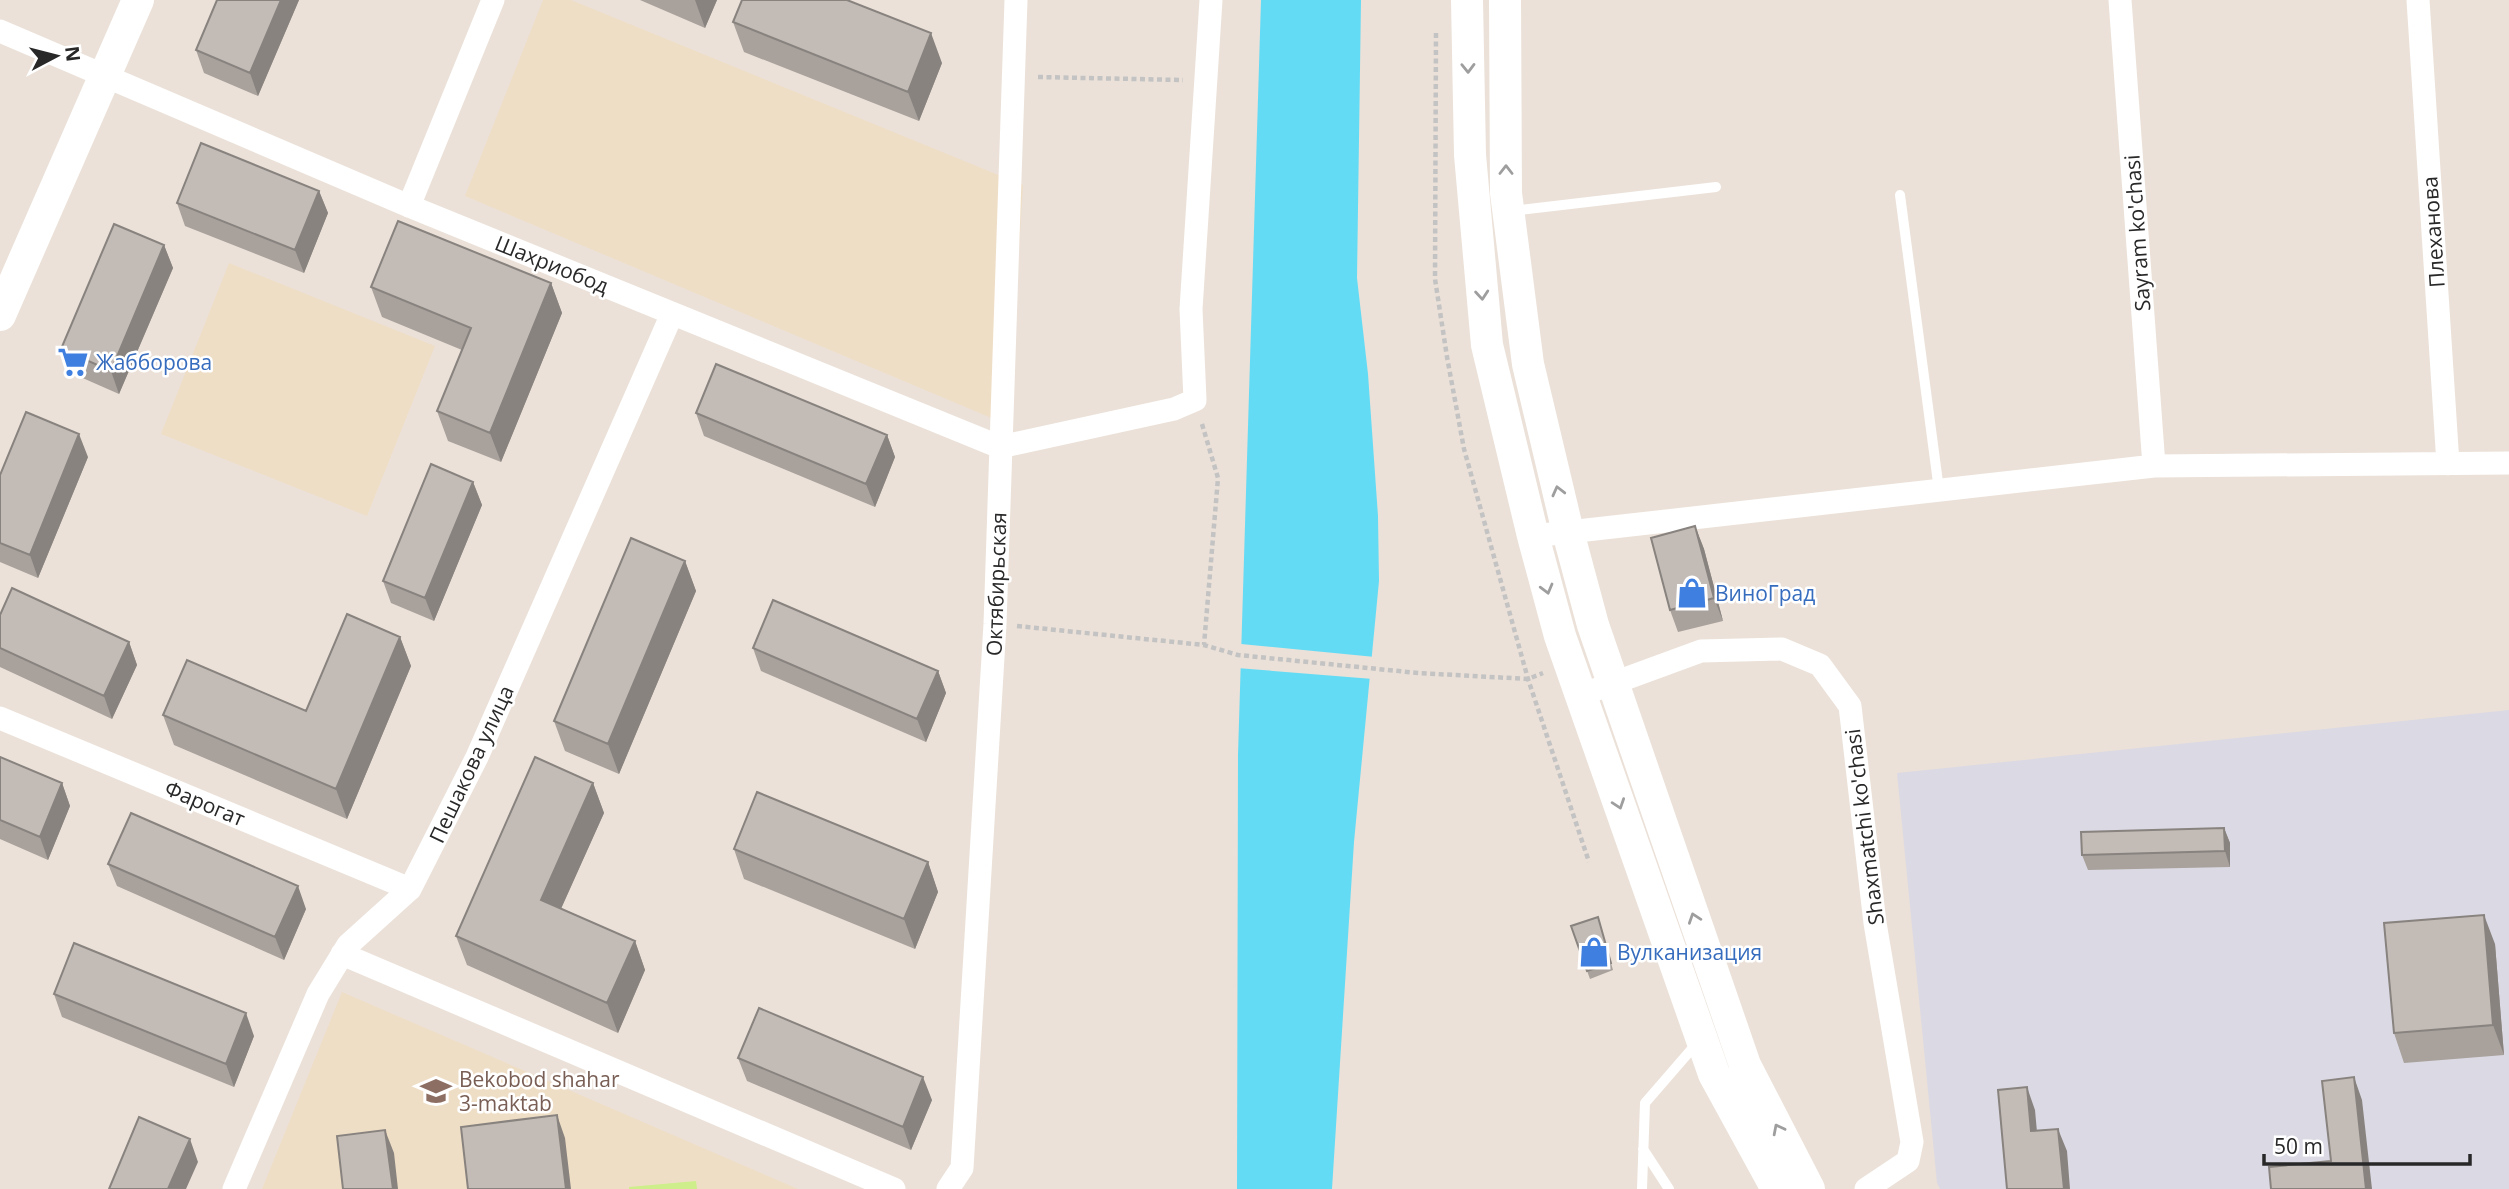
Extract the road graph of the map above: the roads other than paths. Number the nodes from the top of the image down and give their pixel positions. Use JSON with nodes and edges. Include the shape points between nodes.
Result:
{"nodes":[{"id":1,"x":138,"y":0,"type":"edge"},
{"id":2,"x":493,"y":0,"type":"edge"},
{"id":3,"x":1016,"y":0,"type":"edge"},
{"id":4,"x":1212,"y":0,"type":"edge"},
{"id":5,"x":1467,"y":0,"type":"edge"},
{"id":6,"x":1506,"y":0,"type":"edge"},
{"id":7,"x":2120,"y":0,"type":"edge"},
{"id":8,"x":2418,"y":0,"type":"edge"},
{"id":9,"x":0,"y":31,"type":"edge"},
{"id":10,"x":106,"y":76,"type":"junction"},
{"id":11,"x":1716,"y":187,"type":"dead end"},
{"id":12,"x":1900,"y":195,"type":"dead end"},
{"id":13,"x":409,"y":205,"type":"junction"},
{"id":14,"x":1509,"y":211,"type":"junction"},
{"id":15,"x":672,"y":314,"type":"junction"},
{"id":16,"x":0,"y":315,"type":"edge"},
{"id":17,"x":1000,"y":447,"type":"junction"},
{"id":18,"x":2509,"y":463,"type":"edge"},
{"id":19,"x":2448,"y":464,"type":"junction"},
{"id":20,"x":2154,"y":466,"type":"junction"},
{"id":21,"x":1939,"y":491,"type":"junction"},
{"id":22,"x":1568,"y":532,"type":"junction"},
{"id":23,"x":1533,"y":536,"type":"junction"},
{"id":24,"x":1614,"y":686,"type":"junction"},
{"id":25,"x":1581,"y":695,"type":"junction"},
{"id":26,"x":0,"y":718,"type":"edge"},
{"id":27,"x":410,"y":889,"type":"junction"},
{"id":28,"x":342,"y":954,"type":"junction"},
{"id":29,"x":1701,"y":1038,"type":"junction"},
{"id":30,"x":1643,"y":1149,"type":"junction"},
{"id":31,"x":1797,"y":1187,"type":"edge"},
{"id":32,"x":1870,"y":1188,"type":"edge"},
{"id":33,"x":234,"y":1189,"type":"edge"},
{"id":34,"x":894,"y":1189,"type":"edge"},
{"id":35,"x":948,"y":1189,"type":"edge"},
{"id":36,"x":1642,"y":1189,"type":"edge"},
{"id":37,"x":1670,"y":1189,"type":"edge"}],
"edges":[{"from":1,"to":10,"type":"main road"},
{"from":2,"to":13,"type":"street"},
{"from":3,"to":17,"type":"street","name":"Октябирьская"},
{"from":4,"to":17,"type":"street","via":[[1191,309],[1195,400],[1174,409]]},
{"from":5,"to":23,"type":"main road","one_way":true,"via":[[1470,155],[1487,345]]},
{"from":14,"to":6,"type":"main road","one_way":true},
{"from":7,"to":20,"type":"street","name":"Sayram ko'chasi"},
{"from":8,"to":19,"type":"street","name":"Плеханова"},
{"from":9,"to":10,"type":"street","name":"Шахриобод"},
{"from":10,"to":13,"type":"street","name":"Шахриобод"},
{"from":10,"to":16,"type":"main road"},
{"from":11,"to":14,"type":"lane"},
{"from":12,"to":21,"type":"lane"},
{"from":13,"to":15,"type":"street","name":"Шахриобод"},
{"from":22,"to":14,"type":"main road","one_way":true,"via":[[1528,364]]},
{"from":15,"to":17,"type":"street","name":"Шахриобод"},
{"from":15,"to":27,"type":"street","name":"Пешакова улица","via":[[477,757]]},
{"from":17,"to":35,"type":"street","name":"Октябирьская","via":[[995,624],[962,1168]]},
{"from":18,"to":19,"type":"street"},
{"from":19,"to":20,"type":"street"},
{"from":20,"to":21,"type":"street"},
{"from":21,"to":22,"type":"street"},
{"from":22,"to":23,"type":"street"},
{"from":22,"to":24,"type":"main road"},
{"from":23,"to":25,"type":"main road","one_way":true},
{"from":24,"to":25,"type":"street","name":"Shaxmatchi ko'chasi"},
{"from":31,"to":24,"type":"main road","one_way":true,"via":[[1745,1065]]},
{"from":24,"to":32,"type":"street","name":"Shaxmatchi ko'chasi","via":[[1702,651],[1782,649],[1819,665],[1850,706],[1875,923],[1912,1142],[1908,1161]]},
{"from":25,"to":29,"type":"main road","one_way":true},
{"from":26,"to":27,"type":"street","name":"Фарогат"},
{"from":27,"to":28,"type":"street","name":"Пешакова улица"},
{"from":28,"to":33,"type":"street","name":"Пешакова улица","via":[[318,994]]},
{"from":28,"to":34,"type":"street"},
{"from":29,"to":30,"type":"lane","via":[[1645,1103]]},
{"from":29,"to":31,"type":"main road","via":[[1714,1074]]},
{"from":30,"to":36,"type":"lane"},
{"from":30,"to":37,"type":"lane"}]}
